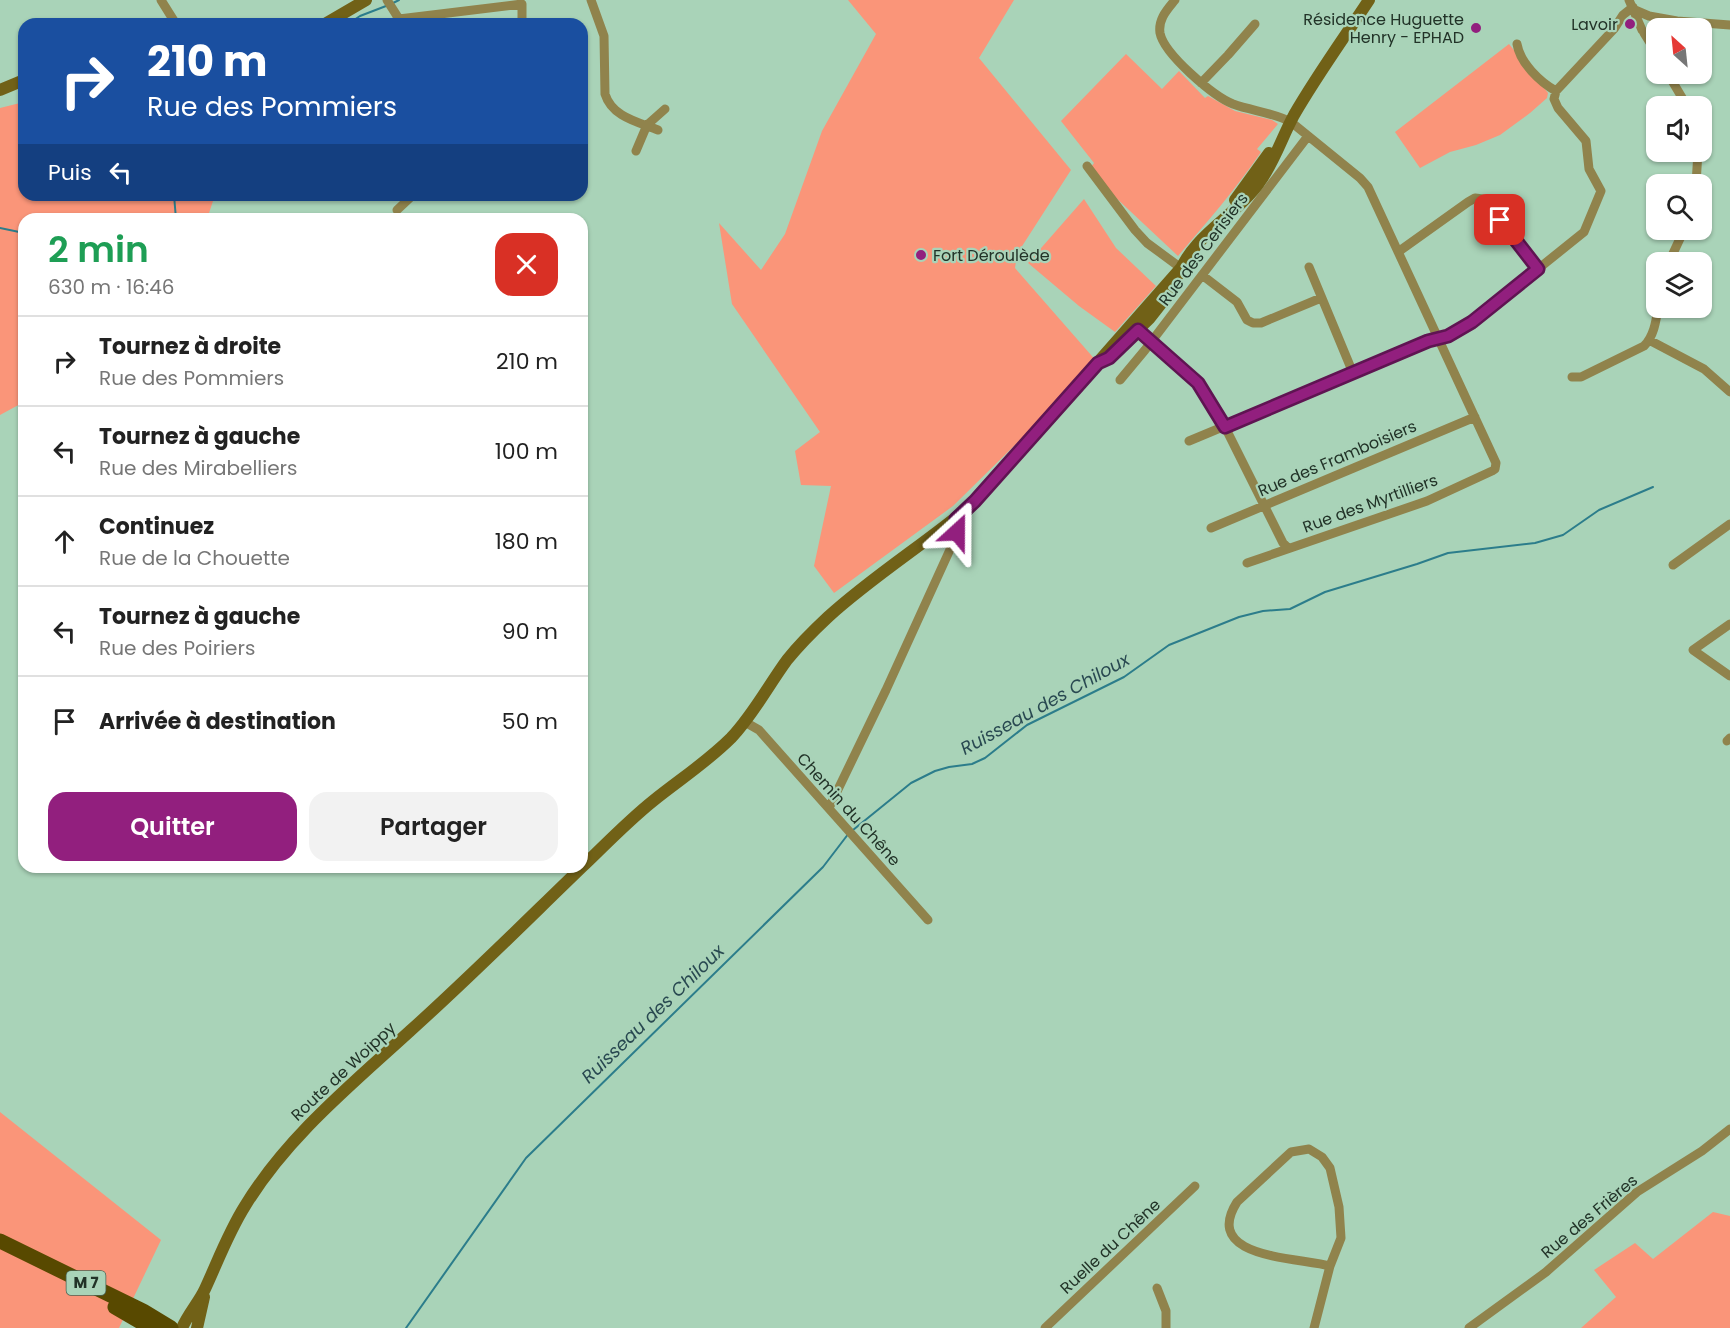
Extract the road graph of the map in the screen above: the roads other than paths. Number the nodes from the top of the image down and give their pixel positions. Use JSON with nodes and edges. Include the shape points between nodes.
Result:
{"nodes":[{"id":1,"x":161,"y":0,"type":"edge"},
{"id":2,"x":366,"y":0,"type":"edge"},
{"id":3,"x":387,"y":0,"type":"edge"},
{"id":4,"x":591,"y":0,"type":"edge"},
{"id":5,"x":1175,"y":0,"type":"edge"},
{"id":6,"x":1369,"y":0,"type":"edge"},
{"id":7,"x":525,"y":2,"type":"edge"},
{"id":8,"x":1632,"y":6,"type":"edge"},
{"id":9,"x":1652,"y":16,"type":"junction"},
{"id":10,"x":172,"y":18,"type":"edge"},
{"id":11,"x":335,"y":18,"type":"edge"},
{"id":12,"x":395,"y":18,"type":"edge"},
{"id":13,"x":523,"y":18,"type":"edge"},
{"id":14,"x":1654,"y":18,"type":"edge"},
{"id":15,"x":1662,"y":18,"type":"edge"},
{"id":16,"x":1255,"y":24,"type":"dead end"},
{"id":17,"x":1712,"y":24,"type":"edge"},
{"id":18,"x":1730,"y":25,"type":"edge"},
{"id":19,"x":1642,"y":29,"type":"junction"},
{"id":20,"x":1646,"y":33,"type":"edge"},
{"id":21,"x":1646,"y":36,"type":"edge"},
{"id":22,"x":1517,"y":44,"type":"dead end"},
{"id":23,"x":18,"y":82,"type":"edge"},
{"id":24,"x":1201,"y":83,"type":"junction"},
{"id":25,"x":0,"y":90,"type":"edge"},
{"id":26,"x":1556,"y":91,"type":"junction"},
{"id":27,"x":665,"y":110,"type":"dead end"},
{"id":28,"x":1291,"y":122,"type":"junction"},
{"id":29,"x":647,"y":126,"type":"junction"},
{"id":30,"x":658,"y":130,"type":"dead end"},
{"id":31,"x":1308,"y":136,"type":"junction"},
{"id":32,"x":636,"y":151,"type":"dead end"},
{"id":33,"x":1087,"y":166,"type":"dead end"},
{"id":34,"x":407,"y":201,"type":"edge"},
{"id":35,"x":398,"y":210,"type":"dead end"},
{"id":36,"x":1398,"y":252,"type":"junction"},
{"id":37,"x":1309,"y":267,"type":"dead end"},
{"id":38,"x":1181,"y":268,"type":"junction"},
{"id":39,"x":1538,"y":269,"type":"junction"},
{"id":40,"x":1202,"y":274,"type":"junction"},
{"id":41,"x":1321,"y":298,"type":"junction"},
{"id":42,"x":1657,"y":318,"type":"edge"},
{"id":43,"x":1135,"y":327,"type":"junction"},
{"id":44,"x":1437,"y":338,"type":"junction"},
{"id":45,"x":1649,"y":340,"type":"junction"},
{"id":46,"x":1151,"y":343,"type":"junction"},
{"id":47,"x":1353,"y":373,"type":"junction"},
{"id":48,"x":1572,"y":377,"type":"dead end"},
{"id":49,"x":1120,"y":380,"type":"dead end"},
{"id":50,"x":1730,"y":392,"type":"edge"},
{"id":51,"x":1477,"y":421,"type":"junction"},
{"id":52,"x":1225,"y":427,"type":"junction"},
{"id":53,"x":1189,"y":441,"type":"dead end"},
{"id":54,"x":1264,"y":505,"type":"junction"},
{"id":55,"x":956,"y":519,"type":"junction"},
{"id":56,"x":1730,"y":524,"type":"edge"},
{"id":57,"x":1211,"y":528,"type":"dead end"},
{"id":58,"x":1288,"y":548,"type":"junction"},
{"id":59,"x":1248,"y":563,"type":"dead end"},
{"id":60,"x":1673,"y":565,"type":"dead end"},
{"id":61,"x":1730,"y":624,"type":"edge"},
{"id":62,"x":1730,"y":676,"type":"edge"},
{"id":63,"x":745,"y":722,"type":"junction"},
{"id":64,"x":829,"y":808,"type":"junction"},
{"id":65,"x":588,"y":861,"type":"edge"},
{"id":66,"x":576,"y":873,"type":"edge"},
{"id":67,"x":928,"y":920,"type":"dead end"},
{"id":68,"x":1730,"y":1129,"type":"edge"},
{"id":69,"x":1195,"y":1186,"type":"dead end"},
{"id":70,"x":0,"y":1241,"type":"edge"},
{"id":71,"x":0,"y":1249,"type":"edge"},
{"id":72,"x":1330,"y":1266,"type":"junction"},
{"id":73,"x":1157,"y":1288,"type":"dead end"},
{"id":74,"x":205,"y":1290,"type":"junction"},
{"id":75,"x":151,"y":1328,"type":"edge"},
{"id":76,"x":171,"y":1328,"type":"edge"},
{"id":77,"x":182,"y":1328,"type":"edge"},
{"id":78,"x":197,"y":1328,"type":"edge"},
{"id":79,"x":1045,"y":1328,"type":"edge"},
{"id":80,"x":1166,"y":1328,"type":"edge"},
{"id":81,"x":1314,"y":1328,"type":"edge"},
{"id":82,"x":1469,"y":1328,"type":"edge"}],
"edges":[{"from":1,"to":10,"type":"street"},
{"from":2,"to":11,"type":"street"},
{"from":3,"to":12,"type":"street"},
{"from":4,"to":29,"type":"street","via":[[604,36],[607,102],[621,115]]},
{"from":5,"to":24,"type":"street","via":[[1164,13],[1161,35]]},
{"from":6,"to":28,"type":"street","name":"Route de Woippy"},
{"from":7,"to":12,"type":"street"},
{"from":7,"to":13,"type":"street"},
{"from":8,"to":9,"type":"street"},
{"from":8,"to":19,"type":"street"},
{"from":8,"to":26,"type":"street"},
{"from":9,"to":14,"type":"street"},
{"from":9,"to":15,"type":"street"},
{"from":9,"to":19,"type":"street","via":[[1644,18]]},
{"from":16,"to":24,"type":"street"},
{"from":17,"to":18,"type":"street"},
{"from":19,"to":20,"type":"street"},
{"from":19,"to":21,"type":"street"},
{"from":22,"to":26,"type":"street","via":[[1518,54],[1543,83]]},
{"from":23,"to":25,"type":"street"},
{"from":24,"to":28,"type":"street","via":[[1233,104]]},
{"from":26,"to":39,"type":"street","via":[[1558,108],[1586,141],[1589,169],[1600,194],[1584,232]]},
{"from":27,"to":29,"type":"street"},
{"from":28,"to":31,"type":"street"},
{"from":28,"to":38,"type":"street","name":"Route de Woippy"},
{"from":29,"to":30,"type":"street"},
{"from":29,"to":32,"type":"street"},
{"from":31,"to":36,"type":"street","via":[[1365,182]]},
{"from":31,"to":40,"type":"street","name":"Rue des Cerisiers"},
{"from":33,"to":38,"type":"street","via":[[1135,230]]},
{"from":34,"to":35,"type":"street"},
{"from":36,"to":39,"type":"street","via":[[1475,198],[1483,199]]},
{"from":36,"to":44,"type":"street"},
{"from":37,"to":41,"type":"street"},
{"from":38,"to":43,"type":"street","name":"Route de Woippy"},
{"from":39,"to":44,"type":"street","via":[[1472,322]]},
{"from":40,"to":41,"type":"street","via":[[1237,302],[1245,318],[1253,323]]},
{"from":40,"to":46,"type":"street","name":"Rue des Cerisiers"},
{"from":41,"to":47,"type":"street"},
{"from":42,"to":45,"type":"street"},
{"from":43,"to":46,"type":"street"},
{"from":43,"to":55,"type":"street","name":"Route de Woippy","via":[[1117,338]]},
{"from":44,"to":47,"type":"street"},
{"from":44,"to":51,"type":"street"},
{"from":45,"to":48,"type":"street","via":[[1581,377]]},
{"from":45,"to":50,"type":"street","via":[[1704,369]]},
{"from":46,"to":49,"type":"street","name":"Rue des Cerisiers"},
{"from":46,"to":52,"type":"street","via":[[1198,383]]},
{"from":47,"to":52,"type":"street"},
{"from":51,"to":54,"type":"street","name":"Rue des Framboisiers"},
{"from":51,"to":58,"type":"street","name":"Rue des Myrtilliers","via":[[1496,463],[1492,471],[1427,501]]},
{"from":52,"to":53,"type":"street"},
{"from":52,"to":54,"type":"street"},
{"from":54,"to":57,"type":"street","name":"Rue des Framboisiers"},
{"from":54,"to":58,"type":"street"},
{"from":55,"to":63,"type":"street","name":"Route de Woippy","via":[[885,570],[807,637]]},
{"from":55,"to":64,"type":"street","via":[[957,532]]},
{"from":56,"to":60,"type":"street"},
{"from":58,"to":59,"type":"street","name":"Rue des Myrtilliers"},
{"from":61,"to":62,"type":"street","via":[[1693,650]]},
{"from":63,"to":64,"type":"street","name":"Chemin du Chêne","via":[[759,730]]},
{"from":63,"to":65,"type":"street","name":"Route de Woippy"},
{"from":64,"to":67,"type":"street","name":"Chemin du Chêne"},
{"from":66,"to":74,"type":"street","name":"Route de Woippy","via":[[306,1128],[245,1206]]},
{"from":68,"to":82,"type":"street","name":"Rue des Frières","via":[[1638,1192],[1545,1272]]},
{"from":69,"to":79,"type":"street","name":"Ruelle du Chêne"},
{"from":70,"to":76,"type":"main road","number":"M 7"},
{"from":71,"to":75,"type":"main road","number":"M 7"},
{"from":72,"to":72,"type":"street","via":[[1341,1238],[1330,1168],[1309,1149],[1291,1152],[1237,1202],[1231,1211],[1229,1229],[1237,1242],[1254,1252]]},
{"from":72,"to":81,"type":"street"},
{"from":73,"to":80,"type":"street","via":[[1166,1311]]},
{"from":74,"to":77,"type":"street","name":"Route de Woippy"},
{"from":74,"to":78,"type":"street","name":"Route de Woippy"}]}
